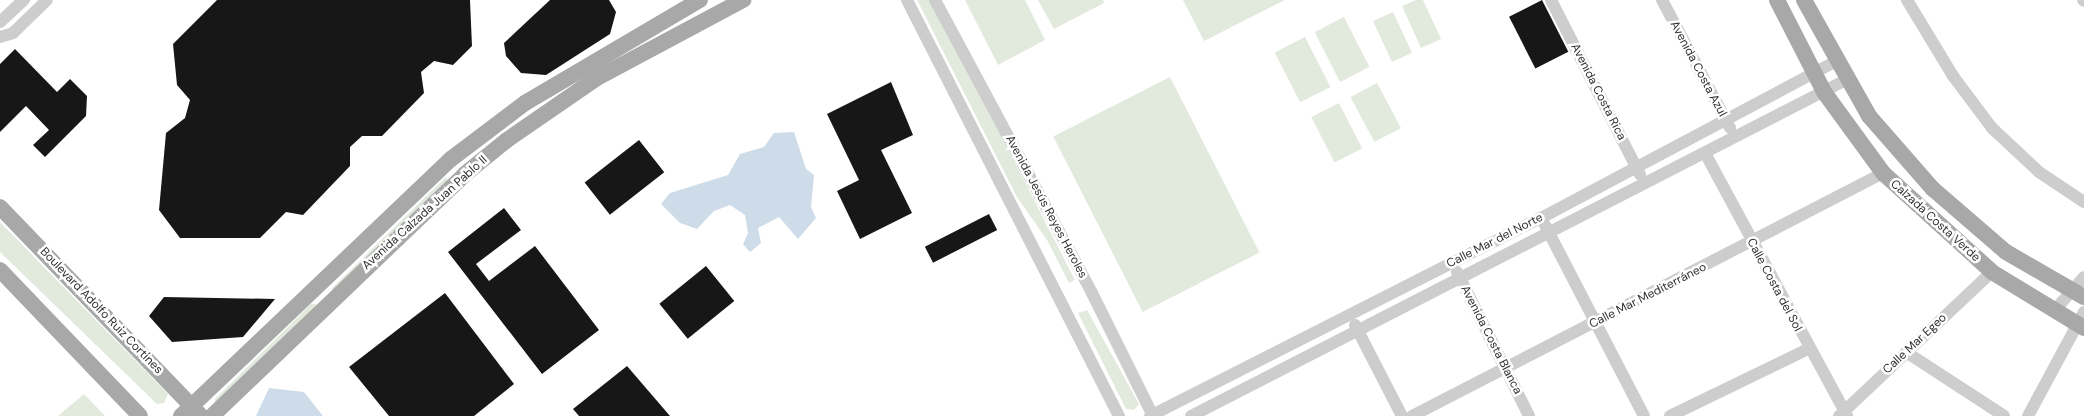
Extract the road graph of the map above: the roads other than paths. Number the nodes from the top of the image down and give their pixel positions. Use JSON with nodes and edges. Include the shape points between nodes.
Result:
{"nodes":[{"id":1,"x":24,"y":0,"type":"edge"},
{"id":2,"x":47,"y":0,"type":"edge"},
{"id":3,"x":700,"y":0,"type":"edge"},
{"id":4,"x":743,"y":0,"type":"edge"},
{"id":5,"x":907,"y":0,"type":"edge"},
{"id":6,"x":935,"y":0,"type":"edge"},
{"id":7,"x":1551,"y":0,"type":"edge"},
{"id":8,"x":1662,"y":0,"type":"edge"},
{"id":9,"x":1777,"y":0,"type":"edge"},
{"id":10,"x":1804,"y":0,"type":"edge"},
{"id":11,"x":1908,"y":0,"type":"edge"},
{"id":12,"x":681,"y":10,"type":"junction"},
{"id":13,"x":0,"y":22,"type":"edge"},
{"id":14,"x":692,"y":26,"type":"junction"},
{"id":15,"x":0,"y":37,"type":"edge"},
{"id":16,"x":1836,"y":61,"type":"junction"},
{"id":17,"x":1814,"y":74,"type":"junction"},
{"id":18,"x":1846,"y":80,"type":"junction"},
{"id":19,"x":1824,"y":92,"type":"junction"},
{"id":20,"x":1726,"y":121,"type":"junction"},
{"id":21,"x":1735,"y":137,"type":"junction"},
{"id":22,"x":1705,"y":153,"type":"junction"},
{"id":23,"x":452,"y":159,"type":"junction"},
{"id":24,"x":1636,"y":168,"type":"junction"},
{"id":25,"x":1883,"y":173,"type":"junction"},
{"id":26,"x":465,"y":174,"type":"junction"},
{"id":27,"x":1644,"y":184,"type":"junction"},
{"id":28,"x":2084,"y":202,"type":"edge"},
{"id":29,"x":0,"y":207,"type":"edge"},
{"id":30,"x":1541,"y":218,"type":"junction"},
{"id":31,"x":1549,"y":232,"type":"junction"},
{"id":32,"x":1752,"y":244,"type":"junction"},
{"id":33,"x":1452,"y":263,"type":"junction"},
{"id":34,"x":0,"y":270,"type":"edge"},
{"id":35,"x":1992,"y":272,"type":"junction"},
{"id":36,"x":2084,"y":277,"type":"edge"},
{"id":37,"x":1460,"y":278,"type":"junction"},
{"id":38,"x":2077,"y":293,"type":"edge"},
{"id":39,"x":2054,"y":310,"type":"junction"},
{"id":40,"x":1350,"y":316,"type":"junction"},
{"id":41,"x":2081,"y":321,"type":"edge"},
{"id":42,"x":1596,"y":322,"type":"junction"},
{"id":43,"x":1358,"y":332,"type":"junction"},
{"id":44,"x":1808,"y":349,"type":"junction"},
{"id":45,"x":1906,"y":352,"type":"junction"},
{"id":46,"x":1504,"y":368,"type":"junction"},
{"id":47,"x":191,"y":412,"type":"edge"},
{"id":48,"x":1843,"y":415,"type":"edge"},
{"id":49,"x":140,"y":416,"type":"edge"},
{"id":50,"x":212,"y":416,"type":"edge"},
{"id":51,"x":1119,"y":416,"type":"edge"},
{"id":52,"x":1152,"y":416,"type":"edge"},
{"id":53,"x":1191,"y":416,"type":"edge"},
{"id":54,"x":1402,"y":416,"type":"edge"},
{"id":55,"x":1412,"y":416,"type":"edge"},
{"id":56,"x":1529,"y":416,"type":"edge"},
{"id":57,"x":1644,"y":416,"type":"edge"},
{"id":58,"x":1670,"y":416,"type":"edge"},
{"id":59,"x":2004,"y":416,"type":"edge"},
{"id":60,"x":2028,"y":416,"type":"edge"}],
"edges":[{"from":1,"to":13,"type":"street"},
{"from":2,"to":15,"type":"street","via":[[14,32]]},
{"from":3,"to":12,"type":"main road","name":"Avenida Calzada Juan Pablo II"},
{"from":4,"to":14,"type":"main road","name":"Avenida Calzada Juan Pablo II"},
{"from":5,"to":51,"type":"street"},
{"from":6,"to":52,"type":"street","name":"Avenida Jesús Reyes Heroles","via":[[1092,292]]},
{"from":7,"to":24,"type":"street","name":"Avenida Costa Rica"},
{"from":8,"to":20,"type":"street","name":"Avenida Costa Azul"},
{"from":9,"to":17,"type":"main road","name":"Calzada Costa Verde"},
{"from":10,"to":16,"type":"main road","name":"Calzada Costa Verde"},
{"from":11,"to":28,"type":"street","via":[[1953,76],[1992,128],[2040,172]]},
{"from":12,"to":14,"type":"main road"},
{"from":12,"to":23,"type":"main road","name":"Avenida Calzada Juan Pablo II","via":[[525,103]]},
{"from":14,"to":26,"type":"main road","name":"Avenida Calzada Juan Pablo II","via":[[560,102]]},
{"from":16,"to":17,"type":"street","name":"Calle Mar del Norte"},
{"from":16,"to":18,"type":"main road","name":"Calzada Costa Verde"},
{"from":17,"to":19,"type":"main road","name":"Calzada Costa Verde"},
{"from":17,"to":20,"type":"street","name":"Calle Mar del Norte"},
{"from":18,"to":19,"type":"street","name":"Calle Mar del Norte"},
{"from":18,"to":38,"type":"main road","name":"Calzada Costa Verde","via":[[1903,157],[1968,221],[2006,252]]},
{"from":19,"to":21,"type":"street","name":"Calle Mar del Norte"},
{"from":19,"to":25,"type":"main road","name":"Calzada Costa Verde"},
{"from":20,"to":21,"type":"street","name":"Avenida Costa Azul"},
{"from":20,"to":24,"type":"street","name":"Calle Mar del Norte"},
{"from":21,"to":22,"type":"street","name":"Calle Mar del Norte"},
{"from":22,"to":27,"type":"street","name":"Calle Mar del Norte"},
{"from":22,"to":32,"type":"street","name":"Calle Costa del Sol"},
{"from":23,"to":26,"type":"main road"},
{"from":23,"to":47,"type":"main road","name":"Avenida Calzada Juan Pablo II"},
{"from":24,"to":27,"type":"street","name":"Avenida Costa Rica"},
{"from":24,"to":30,"type":"street","name":"Calle Mar del Norte"},
{"from":25,"to":32,"type":"street","name":"Calle Mar Mediterráneo"},
{"from":25,"to":35,"type":"main road","name":"Calzada Costa Verde"},
{"from":26,"to":50,"type":"main road","name":"Avenida Calzada Juan Pablo II"},
{"from":27,"to":31,"type":"street","name":"Calle Mar del Norte"},
{"from":29,"to":47,"type":"main road","name":"Boulevard Adolfo Ruiz Cortines"},
{"from":30,"to":31,"type":"street"},
{"from":30,"to":33,"type":"street","name":"Calle Mar del Norte"},
{"from":31,"to":37,"type":"street","name":"Calle Mar del Norte"},
{"from":31,"to":42,"type":"street"},
{"from":32,"to":42,"type":"street","name":"Calle Mar Mediterráneo"},
{"from":32,"to":44,"type":"street","name":"Calle Costa del Sol"},
{"from":33,"to":37,"type":"street","name":"Avenida Costa Blanca"},
{"from":33,"to":40,"type":"street","name":"Calle Mar del Norte"},
{"from":34,"to":49,"type":"main road"},
{"from":35,"to":39,"type":"main road","name":"Calzada Costa Verde"},
{"from":35,"to":45,"type":"street","name":"Calle Mar Egeo"},
{"from":36,"to":38,"type":"street"},
{"from":37,"to":43,"type":"street","name":"Calle Mar del Norte"},
{"from":37,"to":46,"type":"street","name":"Avenida Costa Blanca"},
{"from":38,"to":39,"type":"street"},
{"from":39,"to":41,"type":"main road","name":"Calzada Costa Verde"},
{"from":40,"to":43,"type":"street"},
{"from":40,"to":52,"type":"street","name":"Calle Mar del Norte"},
{"from":41,"to":60,"type":"street"},
{"from":42,"to":46,"type":"street","name":"Calle Mar Mediterráneo"},
{"from":42,"to":57,"type":"street"},
{"from":43,"to":53,"type":"street","name":"Calle Mar del Norte"},
{"from":43,"to":54,"type":"street"},
{"from":44,"to":48,"type":"street","name":"Calle Costa del Sol"},
{"from":44,"to":58,"type":"street"},
{"from":45,"to":48,"type":"street","name":"Calle Mar Egeo"},
{"from":45,"to":59,"type":"street"},
{"from":46,"to":55,"type":"street","name":"Calle Mar Mediterráneo"},
{"from":46,"to":56,"type":"street","name":"Avenida Costa Blanca"}]}
